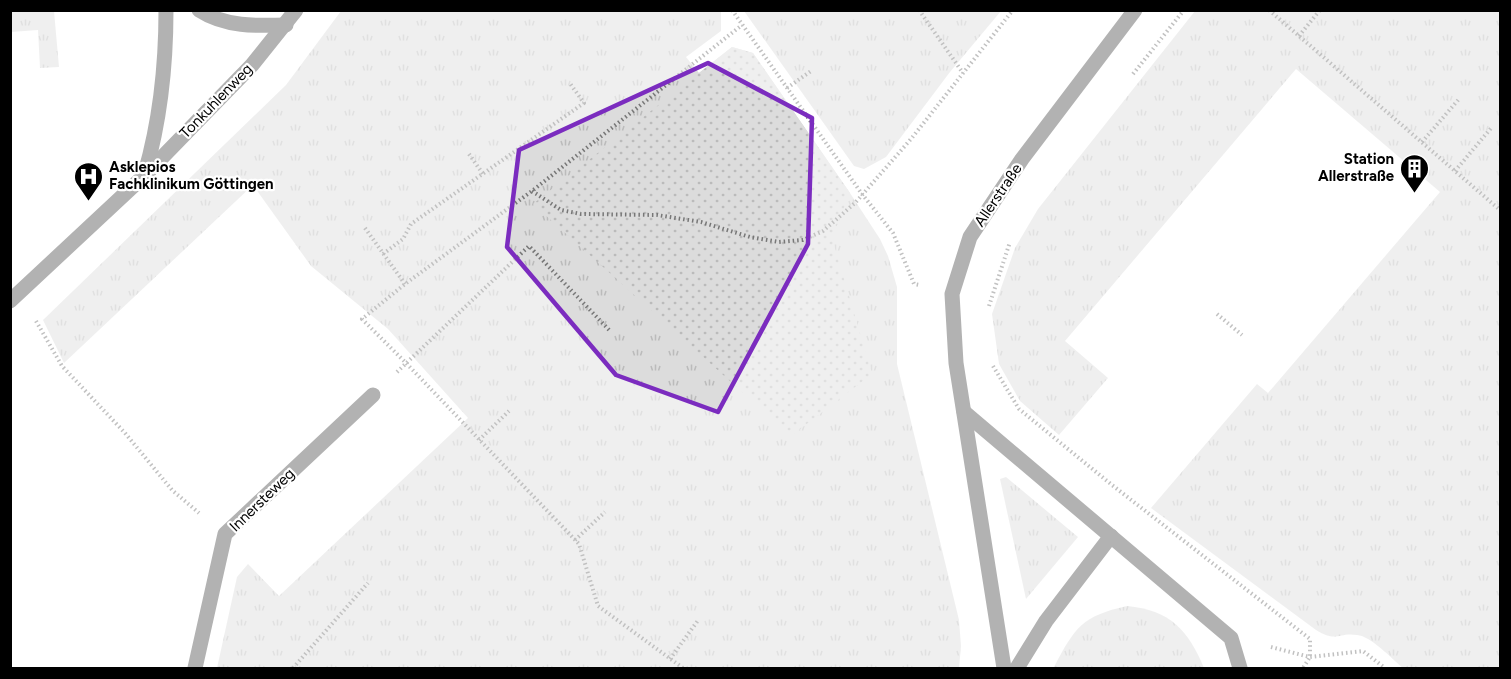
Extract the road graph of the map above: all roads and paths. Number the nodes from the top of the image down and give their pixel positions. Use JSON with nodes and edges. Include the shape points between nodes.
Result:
{"nodes":[{"id":1,"x":166,"y":10,"type":"edge"},
{"id":2,"x":199,"y":10,"type":"edge"},
{"id":3,"x":296,"y":10,"type":"edge"},
{"id":4,"x":732,"y":10,"type":"edge"},
{"id":5,"x":919,"y":10,"type":"edge"},
{"id":6,"x":1012,"y":10,"type":"edge"},
{"id":7,"x":1135,"y":10,"type":"edge"},
{"id":8,"x":1184,"y":10,"type":"edge"},
{"id":9,"x":1269,"y":10,"type":"edge"},
{"id":10,"x":1320,"y":10,"type":"edge"},
{"id":11,"x":286,"y":25,"type":"junction"},
{"id":12,"x":742,"y":25,"type":"junction"},
{"id":13,"x":1299,"y":36,"type":"junction"},
{"id":14,"x":811,"y":71,"type":"dead end"},
{"id":15,"x":963,"y":73,"type":"junction"},
{"id":16,"x":569,"y":82,"type":"dead end"},
{"id":17,"x":1127,"y":82,"type":"dead end"},
{"id":18,"x":787,"y":88,"type":"junction"},
{"id":19,"x":1459,"y":99,"type":"dead end"},
{"id":20,"x":1492,"y":127,"type":"dead end"},
{"id":21,"x":1422,"y":142,"type":"junction"},
{"id":22,"x":469,"y":154,"type":"dead end"},
{"id":23,"x":1455,"y":171,"type":"junction"},
{"id":24,"x":483,"y":174,"type":"junction"},
{"id":25,"x":144,"y":176,"type":"junction"},
{"id":26,"x":532,"y":190,"type":"junction"},
{"id":27,"x":862,"y":194,"type":"junction"},
{"id":28,"x":1500,"y":210,"type":"edge"},
{"id":29,"x":365,"y":228,"type":"dead end"},
{"id":30,"x":1015,"y":234,"type":"dead end"},
{"id":31,"x":383,"y":254,"type":"junction"},
{"id":32,"x":405,"y":284,"type":"junction"},
{"id":33,"x":952,"y":294,"type":"junction"},
{"id":34,"x":15,"y":297,"type":"edge"},
{"id":35,"x":1217,"y":314,"type":"dead end"},
{"id":36,"x":986,"y":316,"type":"dead end"},
{"id":37,"x":611,"y":332,"type":"dead end"},
{"id":38,"x":1242,"y":335,"type":"dead end"},
{"id":39,"x":991,"y":355,"type":"dead end"},
{"id":40,"x":406,"y":363,"type":"junction"},
{"id":41,"x":373,"y":395,"type":"dead end"},
{"id":42,"x":509,"y":411,"type":"dead end"},
{"id":43,"x":964,"y":412,"type":"junction"},
{"id":44,"x":479,"y":440,"type":"junction"},
{"id":45,"x":605,"y":512,"type":"dead end"},
{"id":46,"x":225,"y":534,"type":"junction"},
{"id":47,"x":1111,"y":536,"type":"junction"},
{"id":48,"x":575,"y":540,"type":"junction"},
{"id":49,"x":368,"y":583,"type":"dead end"},
{"id":50,"x":699,"y":620,"type":"dead end"},
{"id":51,"x":1231,"y":638,"type":"junction"},
{"id":52,"x":1310,"y":657,"type":"junction"},
{"id":53,"x":670,"y":659,"type":"junction"},
{"id":54,"x":1242,"y":668,"type":"edge"},
{"id":55,"x":195,"y":669,"type":"edge"},
{"id":56,"x":293,"y":669,"type":"edge"},
{"id":57,"x":683,"y":669,"type":"edge"},
{"id":58,"x":1004,"y":669,"type":"edge"},
{"id":59,"x":1017,"y":669,"type":"edge"},
{"id":60,"x":1303,"y":669,"type":"edge"},
{"id":61,"x":1385,"y":669,"type":"edge"}],
"edges":[{"from":1,"to":25,"type":"street","name":"Tonkuhlenweg","via":[[159,108]]},
{"from":2,"to":11,"type":"street","via":[[234,24]]},
{"from":3,"to":11,"type":"street","name":"Tonkuhlenweg"},
{"from":4,"to":12,"type":"path"},
{"from":5,"to":15,"type":"path"},
{"from":6,"to":15,"type":"path"},
{"from":7,"to":33,"type":"street","name":"Allerstraße","via":[[1022,159],[970,237]]},
{"from":8,"to":17,"type":"path"},
{"from":9,"to":13,"type":"path"},
{"from":10,"to":13,"type":"path"},
{"from":11,"to":25,"type":"street","name":"Tonkuhlenweg"},
{"from":12,"to":18,"type":"path"},
{"from":12,"to":26,"type":"path"},
{"from":13,"to":21,"type":"path"},
{"from":14,"to":18,"type":"path"},
{"from":15,"to":27,"type":"path"},
{"from":16,"to":24,"type":"path","via":[[584,103]]},
{"from":18,"to":27,"type":"path"},
{"from":19,"to":21,"type":"path"},
{"from":20,"to":23,"type":"path"},
{"from":21,"to":23,"type":"path"},
{"from":22,"to":24,"type":"path"},
{"from":23,"to":28,"type":"path"},
{"from":24,"to":31,"type":"path","via":[[411,225],[403,239]]},
{"from":25,"to":34,"type":"street","name":"Tonkuhlenweg"},
{"from":26,"to":27,"type":"path","via":[[561,210],[657,215],[779,242],[803,240],[823,231]]},
{"from":26,"to":32,"type":"path"},
{"from":27,"to":33,"type":"path","via":[[893,233],[914,284]]},
{"from":29,"to":31,"type":"path"},
{"from":30,"to":36,"type":"path"},
{"from":31,"to":32,"type":"path"},
{"from":32,"to":40,"type":"path","via":[[362,319]]},
{"from":33,"to":43,"type":"street","name":"Allerstraße","via":[[956,363]]},
{"from":34,"to":46,"type":"path","via":[[62,366],[172,490]]},
{"from":35,"to":38,"type":"path"},
{"from":37,"to":40,"type":"path","via":[[529,246]]},
{"from":39,"to":52,"type":"path","via":[[1019,409],[1310,639]]},
{"from":40,"to":44,"type":"path"},
{"from":41,"to":46,"type":"street","name":"Innersteweg"},
{"from":42,"to":44,"type":"path"},
{"from":43,"to":47,"type":"street"},
{"from":43,"to":58,"type":"street","name":"Allerstraße"},
{"from":44,"to":48,"type":"path"},
{"from":45,"to":48,"type":"path"},
{"from":46,"to":55,"type":"street","name":"Innersteweg"},
{"from":47,"to":51,"type":"street"},
{"from":47,"to":59,"type":"street","via":[[1046,621]]},
{"from":48,"to":53,"type":"path","via":[[598,606]]},
{"from":49,"to":56,"type":"path"},
{"from":50,"to":53,"type":"path"},
{"from":51,"to":52,"type":"path"},
{"from":51,"to":54,"type":"street"},
{"from":52,"to":60,"type":"path"},
{"from":52,"to":61,"type":"path","via":[[1363,651]]},
{"from":53,"to":57,"type":"path"}]}
